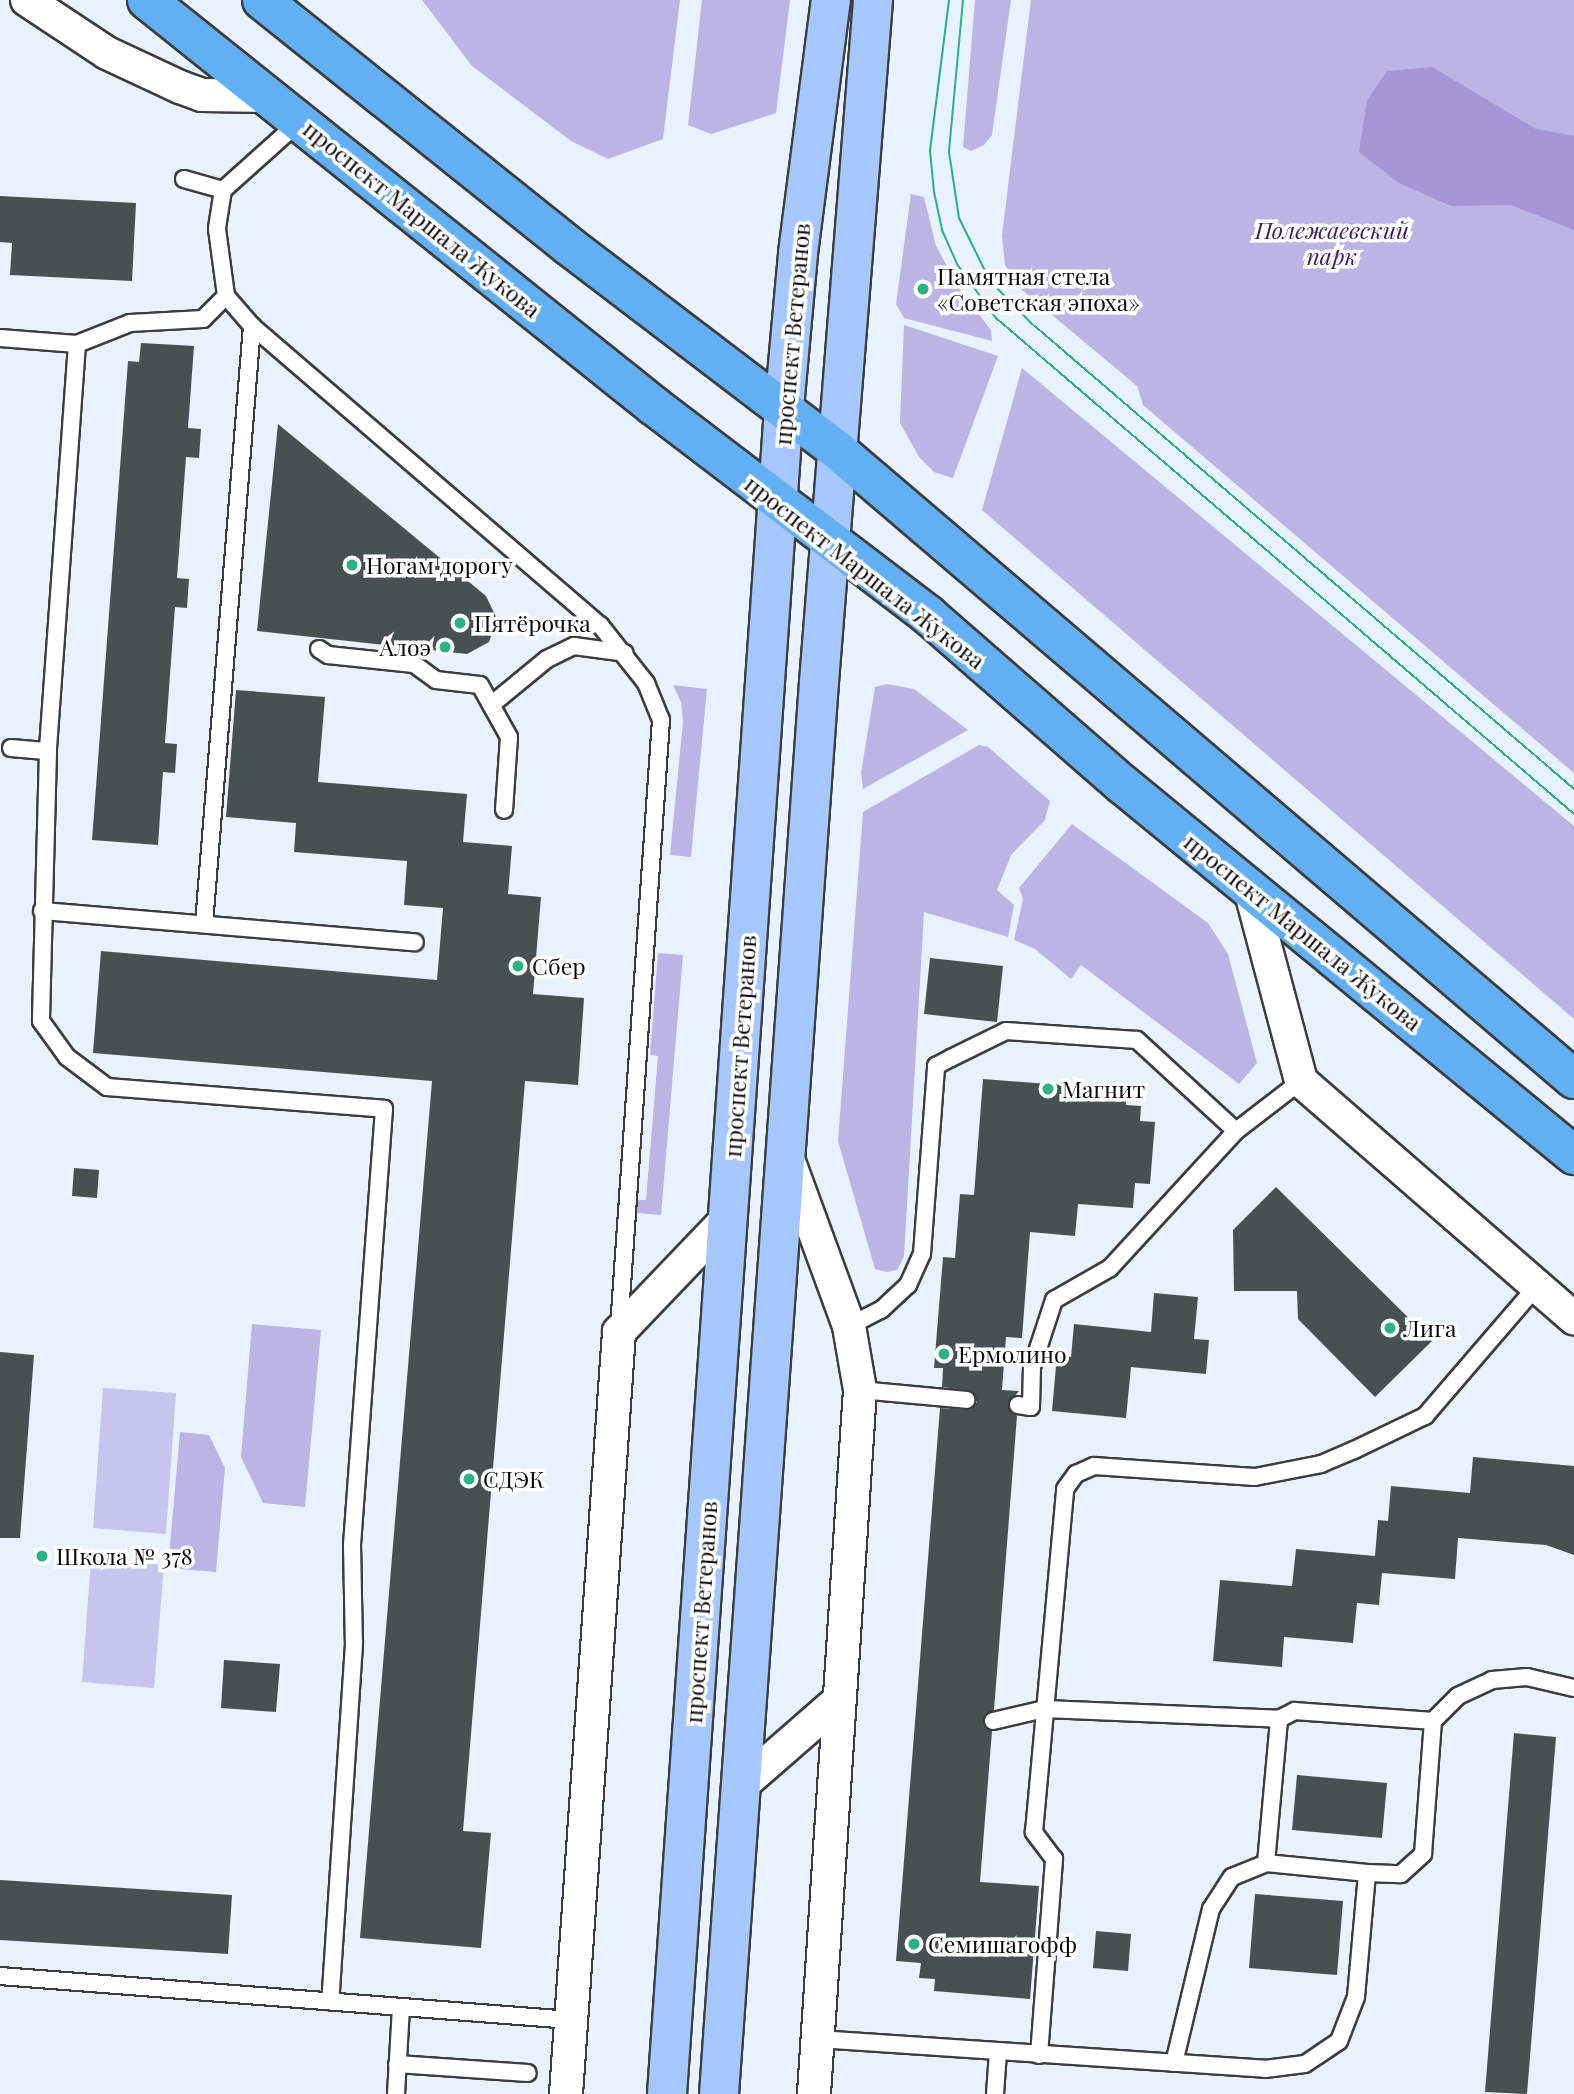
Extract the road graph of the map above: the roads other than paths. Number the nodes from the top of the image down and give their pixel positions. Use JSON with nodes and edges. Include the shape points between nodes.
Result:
{"nodes":[{"id":1,"x":27,"y":0,"type":"edge"},
{"id":2,"x":147,"y":0,"type":"edge"},
{"id":3,"x":262,"y":0,"type":"edge"},
{"id":4,"x":831,"y":0,"type":"edge"},
{"id":5,"x":873,"y":0,"type":"edge"},
{"id":6,"x":269,"y":96,"type":"junction"},
{"id":7,"x":300,"y":121,"type":"junction"},
{"id":8,"x":184,"y":179,"type":"dead end"},
{"id":9,"x":223,"y":190,"type":"junction"},
{"id":10,"x":226,"y":296,"type":"junction"},
{"id":11,"x":252,"y":326,"type":"junction"},
{"id":12,"x":0,"y":338,"type":"edge"},
{"id":13,"x":78,"y":344,"type":"junction"},
{"id":14,"x":784,"y":408,"type":"junction"},
{"id":15,"x":837,"y":450,"type":"junction"},
{"id":16,"x":777,"y":503,"type":"junction"},
{"id":17,"x":831,"y":540,"type":"junction"},
{"id":18,"x":319,"y":649,"type":"dead end"},
{"id":19,"x":625,"y":653,"type":"junction"},
{"id":20,"x":491,"y":705,"type":"junction"},
{"id":21,"x":11,"y":748,"type":"dead end"},
{"id":22,"x":48,"y":751,"type":"junction"},
{"id":23,"x":504,"y":810,"type":"dead end"},
{"id":24,"x":1250,"y":889,"type":"junction"},
{"id":25,"x":42,"y":911,"type":"junction"},
{"id":26,"x":204,"y":924,"type":"junction"},
{"id":27,"x":415,"y":942,"type":"dead end"},
{"id":28,"x":1574,"y":1079,"type":"edge"},
{"id":29,"x":1301,"y":1080,"type":"junction"},
{"id":30,"x":1236,"y":1130,"type":"junction"},
{"id":31,"x":1574,"y":1155,"type":"edge"},
{"id":32,"x":789,"y":1162,"type":"junction"},
{"id":33,"x":728,"y":1219,"type":"junction"},
{"id":34,"x":1537,"y":1286,"type":"junction"},
{"id":35,"x":1574,"y":1318,"type":"edge"},
{"id":36,"x":849,"y":1325,"type":"junction"},
{"id":37,"x":619,"y":1332,"type":"junction"},
{"id":38,"x":860,"y":1390,"type":"junction"},
{"id":39,"x":967,"y":1399,"type":"dead end"},
{"id":40,"x":1018,"y":1405,"type":"dead end"},
{"id":41,"x":1574,"y":1688,"type":"edge"},
{"id":42,"x":837,"y":1702,"type":"junction"},
{"id":43,"x":1045,"y":1709,"type":"junction"},
{"id":44,"x":1279,"y":1719,"type":"junction"},
{"id":45,"x":993,"y":1721,"type":"dead end"},
{"id":46,"x":1433,"y":1721,"type":"junction"},
{"id":47,"x":742,"y":1786,"type":"junction"},
{"id":48,"x":1266,"y":1863,"type":"junction"},
{"id":49,"x":1367,"y":1873,"type":"junction"},
{"id":50,"x":0,"y":1976,"type":"edge"},
{"id":51,"x":330,"y":2001,"type":"junction"},
{"id":52,"x":401,"y":2008,"type":"junction"},
{"id":53,"x":571,"y":2020,"type":"junction"},
{"id":54,"x":818,"y":2039,"type":"junction"},
{"id":55,"x":998,"y":2052,"type":"junction"},
{"id":56,"x":1039,"y":2054,"type":"junction"},
{"id":57,"x":1174,"y":2063,"type":"junction"},
{"id":58,"x":397,"y":2064,"type":"junction"},
{"id":59,"x":528,"y":2073,"type":"dead end"},
{"id":60,"x":396,"y":2094,"type":"edge"},
{"id":61,"x":566,"y":2094,"type":"edge"},
{"id":62,"x":667,"y":2094,"type":"edge"},
{"id":63,"x":719,"y":2094,"type":"edge"},
{"id":64,"x":814,"y":2094,"type":"edge"},
{"id":65,"x":995,"y":2094,"type":"edge"}],
"edges":[{"from":1,"to":6,"type":"street","via":[[107,53],[180,87],[202,95]]},
{"from":2,"to":6,"type":"main road","name":"проспект Маршала Жукова"},
{"from":3,"to":14,"type":"main road","via":[[579,254]]},
{"from":4,"to":14,"type":"main road","name":"проспект Ветеранов","via":[[798,253]]},
{"from":5,"to":15,"type":"main road"},
{"from":6,"to":7,"type":"main road","name":"проспект Маршала Жукова"},
{"from":7,"to":9,"type":"lane"},
{"from":7,"to":16,"type":"main road","name":"проспект Маршала Жукова"},
{"from":8,"to":9,"type":"lane"},
{"from":9,"to":10,"type":"lane","via":[[217,229]]},
{"from":10,"to":11,"type":"lane"},
{"from":10,"to":13,"type":"lane","via":[[204,319],[130,323]]},
{"from":11,"to":19,"type":"lane","via":[[596,621]]},
{"from":11,"to":26,"type":"lane"},
{"from":12,"to":13,"type":"lane"},
{"from":13,"to":22,"type":"lane"},
{"from":14,"to":15,"type":"main road"},
{"from":14,"to":16,"type":"main road","name":"проспект Ветеранов"},
{"from":15,"to":17,"type":"main road"},
{"from":15,"to":28,"type":"main road"},
{"from":16,"to":17,"type":"main road","name":"проспект Маршала Жукова"},
{"from":16,"to":33,"type":"main road","name":"проспект Ветеранов"},
{"from":17,"to":24,"type":"main road","name":"проспект Маршала Жукова","via":[[928,615]]},
{"from":17,"to":32,"type":"main road"},
{"from":18,"to":20,"type":"lane","via":[[328,655],[414,664],[436,680],[480,685]]},
{"from":19,"to":20,"type":"lane","via":[[574,646],[547,659]]},
{"from":19,"to":37,"type":"lane","via":[[646,683],[661,720]]},
{"from":20,"to":23,"type":"lane","via":[[509,737]]},
{"from":21,"to":22,"type":"lane"},
{"from":22,"to":25,"type":"lane"},
{"from":24,"to":29,"type":"street"},
{"from":24,"to":31,"type":"main road","name":"проспект Маршала Жукова"},
{"from":25,"to":26,"type":"lane"},
{"from":25,"to":51,"type":"lane","via":[[41,1021],[67,1057],[107,1087],[384,1109],[352,1544],[354,1644]]},
{"from":26,"to":27,"type":"lane"},
{"from":29,"to":30,"type":"lane"},
{"from":29,"to":34,"type":"street"},
{"from":30,"to":36,"type":"lane","via":[[1137,1040],[1006,1031],[951,1058],[936,1066],[922,1254],[908,1285],[881,1310]]},
{"from":30,"to":40,"type":"lane","via":[[1110,1268],[1054,1300],[1031,1367],[1031,1407]]},
{"from":32,"to":36,"type":"street"},
{"from":32,"to":47,"type":"main road"},
{"from":33,"to":37,"type":"street"},
{"from":33,"to":62,"type":"main road","name":"проспект Ветеранов"},
{"from":34,"to":35,"type":"street"},
{"from":34,"to":43,"type":"lane","via":[[1425,1416],[1321,1464],[1255,1477],[1094,1466],[1076,1474],[1065,1489]]},
{"from":36,"to":38,"type":"street"},
{"from":37,"to":53,"type":"street"},
{"from":38,"to":39,"type":"lane"},
{"from":38,"to":42,"type":"street"},
{"from":41,"to":46,"type":"lane","via":[[1527,1677],[1492,1680],[1458,1696]]},
{"from":42,"to":47,"type":"street"},
{"from":42,"to":54,"type":"street"},
{"from":43,"to":44,"type":"lane"},
{"from":43,"to":45,"type":"lane"},
{"from":43,"to":56,"type":"lane","via":[[1034,1832],[1054,1859]]},
{"from":44,"to":46,"type":"lane","via":[[1295,1711]]},
{"from":44,"to":48,"type":"lane"},
{"from":46,"to":49,"type":"lane","via":[[1423,1854],[1401,1874]]},
{"from":47,"to":63,"type":"main road"},
{"from":48,"to":49,"type":"lane"},
{"from":48,"to":57,"type":"lane","via":[[1232,1877],[1211,1909]]},
{"from":49,"to":57,"type":"lane","via":[[1356,1997],[1339,2041],[1305,2064],[1265,2069]]},
{"from":50,"to":51,"type":"lane"},
{"from":51,"to":52,"type":"lane"},
{"from":52,"to":53,"type":"lane"},
{"from":52,"to":58,"type":"lane"},
{"from":53,"to":61,"type":"street"},
{"from":54,"to":55,"type":"lane"},
{"from":54,"to":64,"type":"street"},
{"from":55,"to":56,"type":"lane"},
{"from":55,"to":65,"type":"lane"},
{"from":56,"to":57,"type":"lane"},
{"from":58,"to":59,"type":"lane"},
{"from":58,"to":60,"type":"lane"}]}
